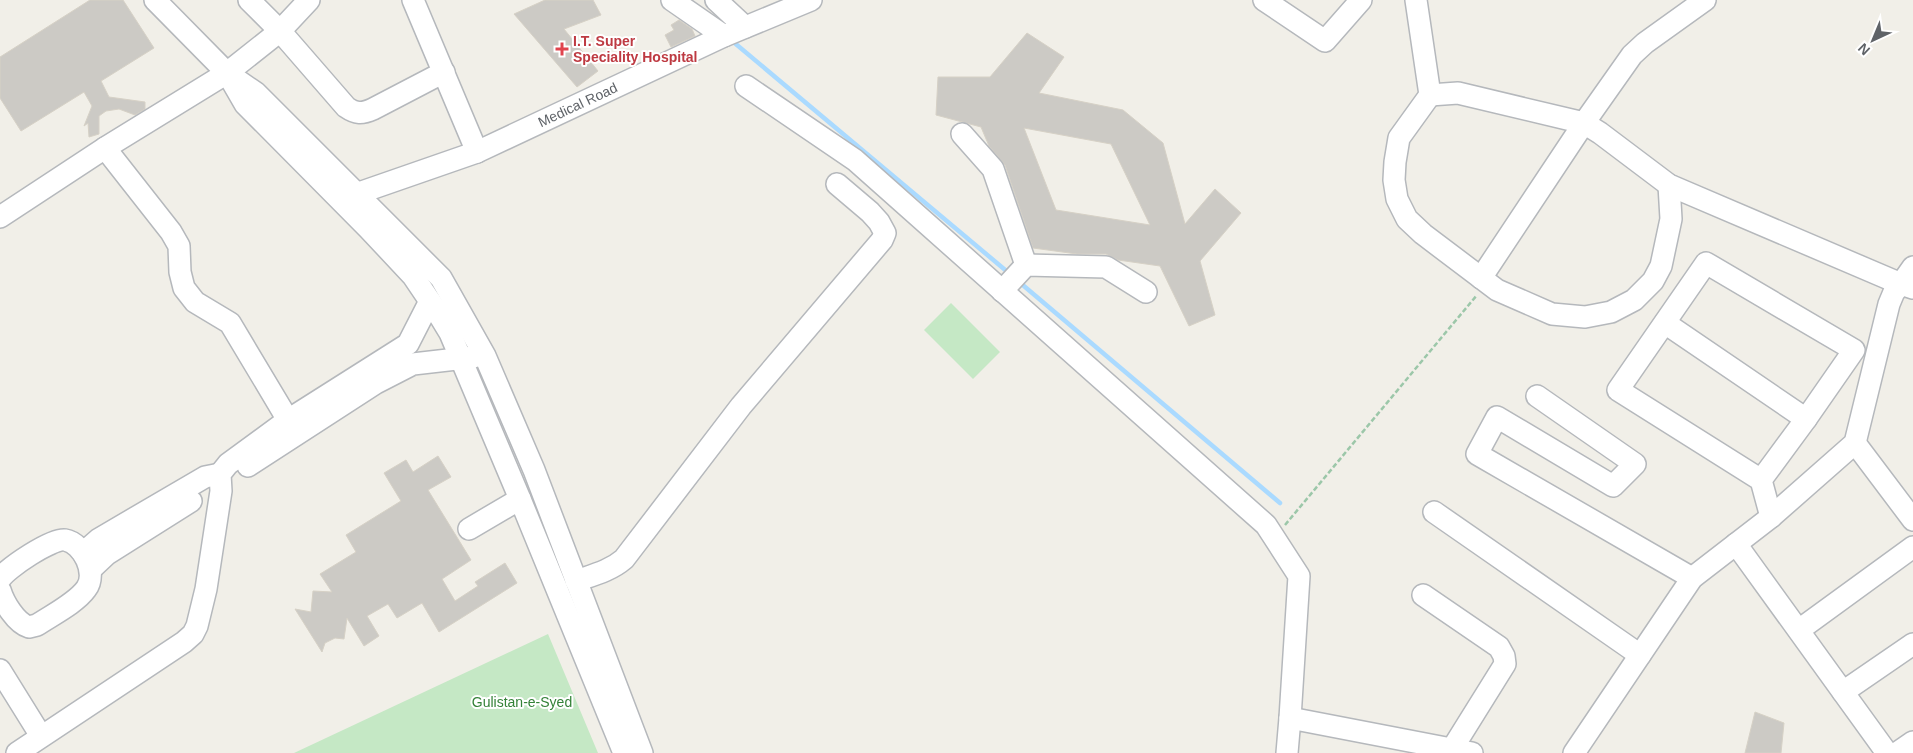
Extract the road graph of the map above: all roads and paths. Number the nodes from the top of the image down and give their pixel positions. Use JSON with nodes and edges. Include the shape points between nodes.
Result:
{"nodes":[{"id":1,"x":155,"y":0,"type":"edge"},
{"id":2,"x":249,"y":0,"type":"edge"},
{"id":3,"x":309,"y":0,"type":"edge"},
{"id":4,"x":413,"y":0,"type":"edge"},
{"id":5,"x":672,"y":0,"type":"edge"},
{"id":6,"x":716,"y":0,"type":"edge"},
{"id":7,"x":811,"y":0,"type":"edge"},
{"id":8,"x":1264,"y":0,"type":"edge"},
{"id":9,"x":1362,"y":0,"type":"edge"},
{"id":10,"x":1416,"y":0,"type":"edge"},
{"id":11,"x":1705,"y":0,"type":"edge"},
{"id":12,"x":745,"y":27,"type":"junction"},
{"id":13,"x":280,"y":31,"type":"junction"},
{"id":14,"x":724,"y":36,"type":"junction"},
{"id":15,"x":444,"y":72,"type":"junction"},
{"id":16,"x":227,"y":73,"type":"junction"},
{"id":17,"x":746,"y":86,"type":"dead end"},
{"id":18,"x":1430,"y":95,"type":"junction"},
{"id":19,"x":1584,"y":123,"type":"junction"},
{"id":20,"x":962,"y":134,"type":"dead end"},
{"id":21,"x":106,"y":148,"type":"junction"},
{"id":22,"x":477,"y":152,"type":"junction"},
{"id":23,"x":837,"y":184,"type":"dead end"},
{"id":24,"x":1669,"y":185,"type":"junction"},
{"id":25,"x":349,"y":198,"type":"junction"},
{"id":26,"x":0,"y":217,"type":"edge"},
{"id":27,"x":1026,"y":265,"type":"junction"},
{"id":28,"x":1909,"y":280,"type":"edge"},
{"id":29,"x":1484,"y":281,"type":"junction"},
{"id":30,"x":1002,"y":291,"type":"junction"},
{"id":31,"x":1146,"y":292,"type":"dead end"},
{"id":32,"x":430,"y":301,"type":"junction"},
{"id":33,"x":1665,"y":323,"type":"junction"},
{"id":34,"x":485,"y":356,"type":"junction"},
{"id":35,"x":460,"y":358,"type":"junction"},
{"id":36,"x":1537,"y":396,"type":"dead end"},
{"id":37,"x":1806,"y":419,"type":"junction"},
{"id":38,"x":288,"y":420,"type":"junction"},
{"id":39,"x":1855,"y":443,"type":"junction"},
{"id":40,"x":1761,"y":480,"type":"junction"},
{"id":41,"x":221,"y":483,"type":"junction"},
{"id":42,"x":520,"y":499,"type":"junction"},
{"id":43,"x":1434,"y":512,"type":"dead end"},
{"id":44,"x":1771,"y":517,"type":"junction"},
{"id":45,"x":1913,"y":520,"type":"edge"},
{"id":46,"x":469,"y":528,"type":"dead end"},
{"id":47,"x":1275,"y":538,"type":"junction"},
{"id":48,"x":1736,"y":544,"type":"junction"},
{"id":49,"x":1913,"y":547,"type":"edge"},
{"id":50,"x":86,"y":561,"type":"junction"},
{"id":51,"x":1692,"y":578,"type":"junction"},
{"id":52,"x":0,"y":579,"type":"edge"},
{"id":53,"x":576,"y":581,"type":"junction"},
{"id":54,"x":0,"y":590,"type":"edge"},
{"id":55,"x":1423,"y":595,"type":"dead end"},
{"id":56,"x":1799,"y":630,"type":"junction"},
{"id":57,"x":1913,"y":644,"type":"edge"},
{"id":58,"x":1640,"y":654,"type":"junction"},
{"id":59,"x":0,"y":670,"type":"edge"},
{"id":60,"x":1843,"y":692,"type":"junction"},
{"id":61,"x":1290,"y":718,"type":"junction"},
{"id":62,"x":41,"y":736,"type":"junction"},
{"id":63,"x":1913,"y":742,"type":"edge"},
{"id":64,"x":1462,"y":751,"type":"edge"},
{"id":65,"x":17,"y":753,"type":"edge"},
{"id":66,"x":624,"y":753,"type":"edge"},
{"id":67,"x":642,"y":753,"type":"edge"},
{"id":68,"x":1287,"y":753,"type":"edge"},
{"id":69,"x":1574,"y":753,"type":"edge"},
{"id":70,"x":1887,"y":753,"type":"edge"},
{"id":71,"x":1897,"y":753,"type":"edge"}],
"edges":[{"from":1,"to":16,"type":"street"},
{"from":2,"to":13,"type":"street"},
{"from":3,"to":13,"type":"street"},
{"from":4,"to":15,"type":"street"},
{"from":5,"to":14,"type":"street"},
{"from":6,"to":12,"type":"street"},
{"from":7,"to":12,"type":"street","name":"Medical Road"},
{"from":8,"to":9,"type":"street","via":[[1325,41]]},
{"from":10,"to":18,"type":"street"},
{"from":11,"to":19,"type":"street","via":[[1632,55]]},
{"from":12,"to":14,"type":"street","name":"Medical Road"},
{"from":13,"to":15,"type":"street","via":[[346,108],[354,113],[373,109]]},
{"from":13,"to":16,"type":"street"},
{"from":14,"to":22,"type":"street","name":"Medical Road"},
{"from":15,"to":22,"type":"street"},
{"from":16,"to":21,"type":"street"},
{"from":16,"to":25,"type":"street","via":[[256,93]]},
{"from":17,"to":30,"type":"street","via":[[854,160]]},
{"from":18,"to":19,"type":"street","via":[[1458,93]]},
{"from":18,"to":29,"type":"street","via":[[1399,138],[1394,180],[1397,199],[1407,219]]},
{"from":19,"to":24,"type":"street"},
{"from":19,"to":29,"type":"street"},
{"from":20,"to":27,"type":"street","via":[[993,169]]},
{"from":21,"to":26,"type":"street"},
{"from":21,"to":38,"type":"street","via":[[179,246],[184,288],[195,302],[230,323]]},
{"from":22,"to":25,"type":"street","name":"Medical Road"},
{"from":23,"to":53,"type":"street","via":[[880,222],[885,233],[882,240],[741,406],[624,559],[616,566]]},
{"from":24,"to":28,"type":"street"},
{"from":24,"to":29,"type":"street","via":[[1671,219],[1661,266],[1653,281],[1634,300],[1611,312],[1585,318],[1552,314]]},
{"from":25,"to":32,"type":"street"},
{"from":25,"to":34,"type":"street","via":[[441,278]]},
{"from":27,"to":30,"type":"street"},
{"from":27,"to":31,"type":"street","via":[[1106,267]]},
{"from":28,"to":39,"type":"street","via":[[1894,292],[1889,304]]},
{"from":29,"to":47,"type":"path"},
{"from":30,"to":47,"type":"street","via":[[1266,524]]},
{"from":32,"to":35,"type":"street","via":[[450,333]]},
{"from":32,"to":38,"type":"street","via":[[408,344]]},
{"from":33,"to":37,"type":"street"},
{"from":33,"to":37,"type":"street","via":[[1706,263],[1854,350]]},
{"from":33,"to":40,"type":"street","via":[[1618,390]]},
{"from":34,"to":35,"type":"street"},
{"from":34,"to":53,"type":"street","via":[[534,470]]},
{"from":35,"to":41,"type":"street","via":[[413,364]]},
{"from":35,"to":42,"type":"street"},
{"from":36,"to":51,"type":"street","via":[[1635,464],[1613,486],[1497,417],[1477,454]]},
{"from":37,"to":40,"type":"street"},
{"from":38,"to":41,"type":"street","via":[[228,464]]},
{"from":39,"to":44,"type":"street"},
{"from":39,"to":45,"type":"street"},
{"from":40,"to":44,"type":"street"},
{"from":41,"to":50,"type":"street","via":[[107,554]]},
{"from":41,"to":62,"type":"street","via":[[206,589],[193,634]]},
{"from":42,"to":46,"type":"street"},
{"from":42,"to":66,"type":"street"},
{"from":43,"to":58,"type":"street"},
{"from":44,"to":48,"type":"street"},
{"from":47,"to":61,"type":"street","via":[[1299,576]]},
{"from":48,"to":51,"type":"street"},
{"from":48,"to":56,"type":"street"},
{"from":49,"to":56,"type":"street"},
{"from":50,"to":52,"type":"street","via":[[71,543],[60,540],[7,570]]},
{"from":50,"to":54,"type":"street","via":[[90,582],[80,596],[37,625],[29,627],[18,620]]},
{"from":51,"to":58,"type":"street"},
{"from":53,"to":67,"type":"street"},
{"from":55,"to":64,"type":"street","via":[[1499,647],[1504,656],[1504,664]]},
{"from":56,"to":60,"type":"street"},
{"from":57,"to":60,"type":"street"},
{"from":58,"to":69,"type":"street"},
{"from":59,"to":62,"type":"street"},
{"from":60,"to":70,"type":"street"},
{"from":61,"to":64,"type":"street"},
{"from":61,"to":68,"type":"street"},
{"from":62,"to":65,"type":"street"},
{"from":63,"to":71,"type":"street"}]}
